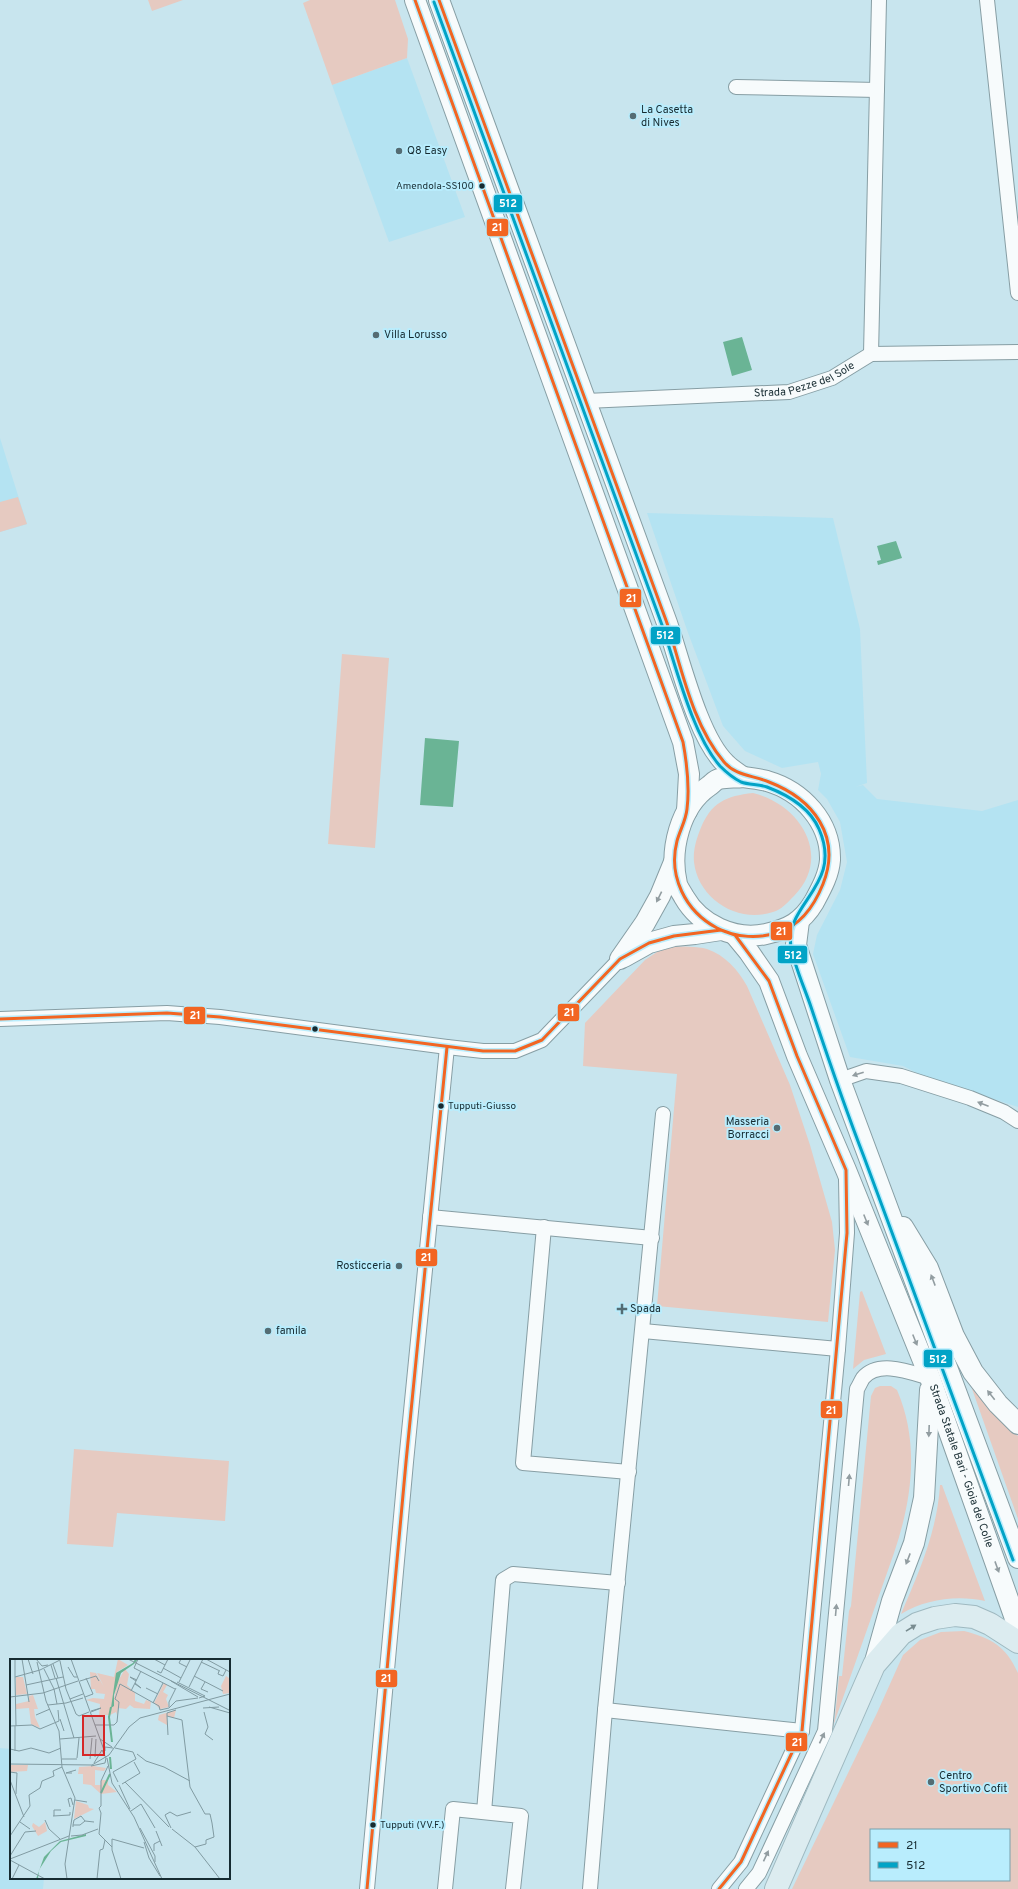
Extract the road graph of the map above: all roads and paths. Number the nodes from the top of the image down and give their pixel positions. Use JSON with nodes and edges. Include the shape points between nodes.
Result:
{"nodes":[{"id":1,"x":415,"y":0,"type":"edge"},
{"id":2,"x":439,"y":0,"type":"edge"},
{"id":3,"x":879,"y":0,"type":"edge"},
{"id":4,"x":987,"y":0,"type":"edge"},
{"id":5,"x":736,"y":87,"type":"dead end"},
{"id":6,"x":876,"y":90,"type":"junction"},
{"id":7,"x":1018,"y":293,"type":"edge"},
{"id":8,"x":1018,"y":352,"type":"edge"},
{"id":9,"x":871,"y":354,"type":"junction"},
{"id":10,"x":586,"y":402,"type":"junction"},
{"id":11,"x":743,"y":777,"type":"junction"},
{"id":12,"x":687,"y":811,"type":"junction"},
{"id":13,"x":674,"y":862,"type":"junction"},
{"id":14,"x":799,"y":921,"type":"junction"},
{"id":15,"x":728,"y":932,"type":"junction"},
{"id":16,"x":620,"y":959,"type":"junction"},
{"id":17,"x":0,"y":1019,"type":"edge"},
{"id":18,"x":447,"y":1047,"type":"junction"},
{"id":19,"x":840,"y":1080,"type":"junction"},
{"id":20,"x":663,"y":1114,"type":"dead end"},
{"id":21,"x":1018,"y":1121,"type":"edge"},
{"id":22,"x":846,"y":1170,"type":"junction"},
{"id":23,"x":880,"y":1190,"type":"junction"},
{"id":24,"x":430,"y":1217,"type":"junction"},
{"id":25,"x":544,"y":1227,"type":"junction"},
{"id":26,"x":652,"y":1238,"type":"junction"},
{"id":27,"x":644,"y":1331,"type":"junction"},
{"id":28,"x":838,"y":1349,"type":"junction"},
{"id":29,"x":930,"y":1378,"type":"junction"},
{"id":30,"x":1018,"y":1424,"type":"edge"},
{"id":31,"x":629,"y":1472,"type":"junction"},
{"id":32,"x":1018,"y":1558,"type":"edge"},
{"id":33,"x":618,"y":1583,"type":"junction"},
{"id":34,"x":1018,"y":1627,"type":"edge"},
{"id":35,"x":1018,"y":1642,"type":"edge"},
{"id":36,"x":874,"y":1665,"type":"junction"},
{"id":37,"x":605,"y":1710,"type":"junction"},
{"id":38,"x":802,"y":1731,"type":"junction"},
{"id":39,"x":484,"y":1812,"type":"junction"},
{"id":40,"x":367,"y":1889,"type":"edge"},
{"id":41,"x":446,"y":1889,"type":"edge"},
{"id":42,"x":513,"y":1889,"type":"edge"},
{"id":43,"x":590,"y":1889,"type":"edge"},
{"id":44,"x":719,"y":1889,"type":"edge"},
{"id":45,"x":746,"y":1889,"type":"edge"},
{"id":46,"x":776,"y":1889,"type":"edge"}],
"edges":[{"from":1,"to":12,"type":"main road","via":[[683,742],[689,774]]},
{"from":2,"to":10,"type":"main road"},
{"from":3,"to":6,"type":"street"},
{"from":4,"to":7,"type":"street"},
{"from":5,"to":6,"type":"street"},
{"from":6,"to":9,"type":"street"},
{"from":8,"to":9,"type":"street"},
{"from":9,"to":10,"type":"street","name":"Strada Pezze del Sole","via":[[832,378],[789,392]]},
{"from":10,"to":11,"type":"main road","via":[[667,623],[700,722],[725,764]]},
{"from":11,"to":12,"type":"main road","via":[[718,780],[698,793]]},
{"from":11,"to":14,"type":"main road","via":[[767,781],[799,797],[823,825],[830,860],[827,877]]},
{"from":12,"to":13,"type":"main road","via":[[681,825]]},
{"from":13,"to":15,"type":"main road","via":[[677,885],[688,904],[703,919]]},
{"from":13,"to":16,"type":"main road","one_way":true,"via":[[646,923]]},
{"from":14,"to":15,"type":"main road","via":[[780,931],[758,936]]},
{"from":14,"to":19,"type":"main road","name":"Strada Statale Bari - Gioia del Colle","via":[[796,945]]},
{"from":15,"to":16,"type":"main road","via":[[674,936],[649,943]]},
{"from":15,"to":22,"type":"main road","name":"Strada Statale Bari - Gioia del Colle","via":[[750,952],[768,981]]},
{"from":16,"to":18,"type":"street","via":[[542,1040],[515,1051]]},
{"from":17,"to":18,"type":"street","via":[[167,1014],[220,1017]]},
{"from":18,"to":24,"type":"street"},
{"from":21,"to":19,"type":"street","one_way":true,"via":[[1004,1112],[970,1098],[901,1076],[866,1071]]},
{"from":19,"to":23,"type":"main road","name":"Strada Statale Bari - Gioia del Colle"},
{"from":20,"to":26,"type":"street"},
{"from":22,"to":28,"type":"street","via":[[847,1233]]},
{"from":22,"to":29,"type":"main road","name":"Strada Statale Bari - Gioia del Colle","one_way":true},
{"from":30,"to":23,"type":"main road","one_way":true,"via":[[998,1404],[973,1372],[954,1336],[928,1268]]},
{"from":23,"to":32,"type":"main road","name":"Strada Statale Bari - Gioia del Colle"},
{"from":24,"to":25,"type":"street"},
{"from":24,"to":40,"type":"street"},
{"from":25,"to":26,"type":"street"},
{"from":25,"to":31,"type":"street","via":[[523,1463]]},
{"from":26,"to":27,"type":"street"},
{"from":27,"to":28,"type":"street"},
{"from":27,"to":31,"type":"street"},
{"from":28,"to":38,"type":"street"},
{"from":29,"to":34,"type":"main road","name":"Strada Statale Bari - Gioia del Colle","one_way":true},
{"from":29,"to":36,"type":"main road","one_way":true,"via":[[924,1498],[914,1543],[892,1601]]},
{"from":45,"to":29,"type":"street","one_way":true,"via":[[759,1872],[825,1731],[857,1389],[864,1377],[878,1369],[897,1369]]},
{"from":31,"to":33,"type":"street"},
{"from":33,"to":37,"type":"street"},
{"from":33,"to":39,"type":"street","via":[[513,1574],[503,1580]]},
{"from":36,"to":35,"type":"highway","one_way":true,"via":[[901,1634],[917,1624],[935,1618],[955,1615],[974,1618],[990,1624]]},
{"from":36,"to":46,"type":"highway"},
{"from":37,"to":38,"type":"street"},
{"from":37,"to":43,"type":"street"},
{"from":38,"to":44,"type":"street","via":[[741,1862]]},
{"from":39,"to":41,"type":"street","via":[[453,1809]]},
{"from":39,"to":42,"type":"street","via":[[521,1816]]}]}
